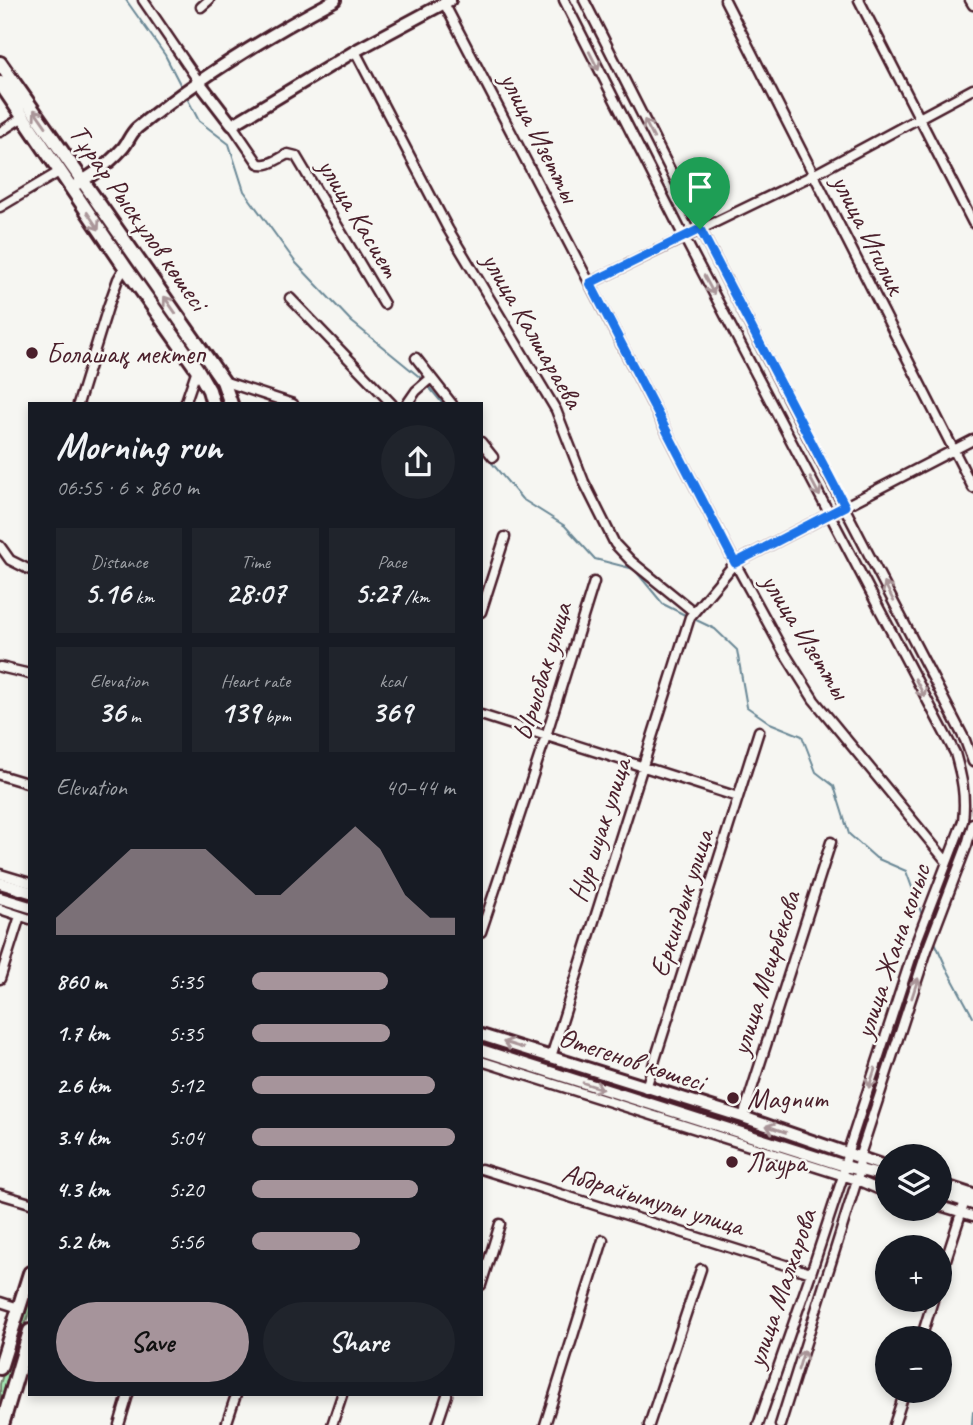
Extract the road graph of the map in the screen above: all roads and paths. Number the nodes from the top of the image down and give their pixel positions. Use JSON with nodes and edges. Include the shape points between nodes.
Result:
{"nodes":[{"id":1,"x":143,"y":0,"type":"edge"},
{"id":2,"x":209,"y":0,"type":"edge"},
{"id":3,"x":335,"y":0,"type":"edge"},
{"id":4,"x":564,"y":0,"type":"edge"},
{"id":5,"x":583,"y":0,"type":"edge"},
{"id":6,"x":725,"y":0,"type":"edge"},
{"id":7,"x":859,"y":0,"type":"edge"},
{"id":8,"x":970,"y":0,"type":"edge"},
{"id":9,"x":447,"y":1,"type":"edge"},
{"id":10,"x":319,"y":4,"type":"edge"},
{"id":11,"x":973,"y":5,"type":"edge"},
{"id":12,"x":201,"y":7,"type":"dead end"},
{"id":13,"x":355,"y":51,"type":"junction"},
{"id":14,"x":0,"y":63,"type":"edge"},
{"id":15,"x":199,"y":82,"type":"junction"},
{"id":16,"x":0,"y":83,"type":"edge"},
{"id":17,"x":973,"y":89,"type":"edge"},
{"id":18,"x":23,"y":117,"type":"junction"},
{"id":19,"x":918,"y":118,"type":"junction"},
{"id":20,"x":232,"y":125,"type":"junction"},
{"id":21,"x":0,"y":132,"type":"edge"},
{"id":22,"x":59,"y":172,"type":"junction"},
{"id":23,"x":813,"y":175,"type":"junction"},
{"id":24,"x":83,"y":180,"type":"junction"},
{"id":25,"x":71,"y":188,"type":"junction"},
{"id":26,"x":0,"y":207,"type":"edge"},
{"id":27,"x":973,"y":223,"type":"edge"},
{"id":28,"x":700,"y":229,"type":"junction"},
{"id":29,"x":684,"y":237,"type":"junction"},
{"id":30,"x":125,"y":267,"type":"junction"},
{"id":31,"x":590,"y":283,"type":"junction"},
{"id":32,"x":290,"y":298,"type":"dead end"},
{"id":33,"x":384,"y":304,"type":"dead end"},
{"id":34,"x":416,"y":358,"type":"dead end"},
{"id":35,"x":197,"y":369,"type":"junction"},
{"id":36,"x":431,"y":378,"type":"junction"},
{"id":37,"x":223,"y":381,"type":"junction"},
{"id":38,"x":79,"y":402,"type":"edge"},
{"id":39,"x":186,"y":402,"type":"edge"},
{"id":40,"x":212,"y":402,"type":"edge"},
{"id":41,"x":230,"y":402,"type":"edge"},
{"id":42,"x":287,"y":402,"type":"edge"},
{"id":43,"x":391,"y":402,"type":"edge"},
{"id":44,"x":408,"y":402,"type":"edge"},
{"id":45,"x":450,"y":402,"type":"edge"},
{"id":46,"x":973,"y":440,"type":"edge"},
{"id":47,"x":483,"y":444,"type":"edge"},
{"id":48,"x":953,"y":450,"type":"junction"},
{"id":49,"x":493,"y":457,"type":"dead end"},
{"id":50,"x":973,"y":488,"type":"edge"},
{"id":51,"x":845,"y":506,"type":"junction"},
{"id":52,"x":829,"y":514,"type":"junction"},
{"id":53,"x":505,"y":537,"type":"dead end"},
{"id":54,"x":0,"y":546,"type":"edge"},
{"id":55,"x":735,"y":563,"type":"junction"},
{"id":56,"x":28,"y":568,"type":"edge"},
{"id":57,"x":594,"y":582,"type":"dead end"},
{"id":58,"x":483,"y":606,"type":"edge"},
{"id":59,"x":692,"y":614,"type":"junction"},
{"id":60,"x":0,"y":667,"type":"edge"},
{"id":61,"x":28,"y":674,"type":"edge"},
{"id":62,"x":483,"y":716,"type":"edge"},
{"id":63,"x":759,"y":731,"type":"dead end"},
{"id":64,"x":546,"y":736,"type":"junction"},
{"id":65,"x":965,"y":740,"type":"junction"},
{"id":66,"x":953,"y":750,"type":"junction"},
{"id":67,"x":973,"y":762,"type":"edge"},
{"id":68,"x":643,"y":766,"type":"junction"},
{"id":69,"x":0,"y":775,"type":"edge"},
{"id":70,"x":28,"y":783,"type":"edge"},
{"id":71,"x":738,"y":797,"type":"junction"},
{"id":72,"x":969,"y":803,"type":"edge"},
{"id":73,"x":973,"y":823,"type":"edge"},
{"id":74,"x":831,"y":842,"type":"dead end"},
{"id":75,"x":970,"y":846,"type":"edge"},
{"id":76,"x":947,"y":862,"type":"junction"},
{"id":77,"x":0,"y":874,"type":"edge"},
{"id":78,"x":28,"y":882,"type":"edge"},
{"id":79,"x":0,"y":883,"type":"edge"},
{"id":80,"x":28,"y":891,"type":"edge"},
{"id":81,"x":0,"y":898,"type":"edge"},
{"id":82,"x":28,"y":906,"type":"edge"},
{"id":83,"x":0,"y":909,"type":"edge"},
{"id":84,"x":20,"y":916,"type":"junction"},
{"id":85,"x":28,"y":918,"type":"edge"},
{"id":86,"x":483,"y":926,"type":"edge"},
{"id":87,"x":0,"y":979,"type":"edge"},
{"id":88,"x":483,"y":1036,"type":"edge"},
{"id":89,"x":483,"y":1051,"type":"edge"},
{"id":90,"x":551,"y":1057,"type":"junction"},
{"id":91,"x":483,"y":1062,"type":"edge"},
{"id":92,"x":646,"y":1088,"type":"junction"},
{"id":93,"x":743,"y":1117,"type":"junction"},
{"id":94,"x":845,"y":1165,"type":"junction"},
{"id":95,"x":875,"y":1168,"type":"edge"},
{"id":96,"x":858,"y":1169,"type":"junction"},
{"id":97,"x":483,"y":1170,"type":"edge"},
{"id":98,"x":875,"y":1174,"type":"edge"},
{"id":99,"x":875,"y":1183,"type":"edge"},
{"id":100,"x":952,"y":1192,"type":"edge"},
{"id":101,"x":0,"y":1194,"type":"edge"},
{"id":102,"x":28,"y":1202,"type":"edge"},
{"id":103,"x":968,"y":1203,"type":"edge"},
{"id":104,"x":973,"y":1216,"type":"edge"},
{"id":105,"x":500,"y":1224,"type":"dead end"},
{"id":106,"x":603,"y":1240,"type":"dead end"},
{"id":107,"x":952,"y":1246,"type":"edge"},
{"id":108,"x":701,"y":1269,"type":"dead end"},
{"id":109,"x":811,"y":1273,"type":"junction"},
{"id":110,"x":483,"y":1278,"type":"edge"},
{"id":111,"x":28,"y":1279,"type":"edge"},
{"id":112,"x":0,"y":1302,"type":"edge"},
{"id":113,"x":19,"y":1308,"type":"junction"},
{"id":114,"x":28,"y":1338,"type":"edge"},
{"id":115,"x":0,"y":1368,"type":"edge"},
{"id":116,"x":128,"y":1396,"type":"edge"},
{"id":117,"x":236,"y":1396,"type":"edge"},
{"id":118,"x":342,"y":1396,"type":"edge"},
{"id":119,"x":447,"y":1396,"type":"edge"},
{"id":120,"x":901,"y":1403,"type":"edge"},
{"id":121,"x":2,"y":1425,"type":"edge"},
{"id":122,"x":119,"y":1425,"type":"edge"},
{"id":123,"x":226,"y":1425,"type":"edge"},
{"id":124,"x":332,"y":1425,"type":"edge"},
{"id":125,"x":438,"y":1425,"type":"edge"},
{"id":126,"x":545,"y":1425,"type":"edge"},
{"id":127,"x":649,"y":1425,"type":"edge"},
{"id":128,"x":758,"y":1425,"type":"edge"},
{"id":129,"x":780,"y":1425,"type":"edge"},
{"id":130,"x":894,"y":1425,"type":"edge"}],
"edges":[{"from":1,"to":15,"type":"street"},
{"from":2,"to":12,"type":"street"},
{"from":3,"to":10,"type":"main road"},
{"from":4,"to":29,"type":"street","name":"улица Жана коныс","one_way":true},
{"from":28,"to":5,"type":"street","one_way":true},
{"from":6,"to":23,"type":"street","name":"улица Игилик"},
{"from":7,"to":19,"type":"street"},
{"from":8,"to":11,"type":"street"},
{"from":9,"to":13,"type":"main road"},
{"from":9,"to":31,"type":"street","name":"улица Изетты"},
{"from":10,"to":15,"type":"main road"},
{"from":13,"to":20,"type":"main road"},
{"from":13,"to":59,"type":"street","name":"улица Калшараева","via":[[448,229],[556,410],[615,544]]},
{"from":24,"to":14,"type":"main road","name":"Тұрар Рыскұлов көшесі","one_way":true},
{"from":15,"to":20,"type":"main road"},
{"from":15,"to":24,"type":"main road","via":[[134,131],[102,169]]},
{"from":16,"to":18,"type":"main road","name":"Тұрар Рыскұлов көшесі"},
{"from":17,"to":19,"type":"street"},
{"from":18,"to":21,"type":"street"},
{"from":18,"to":22,"type":"main road","name":"Тұрар Рыскұлов көшесі"},
{"from":19,"to":23,"type":"street"},
{"from":19,"to":27,"type":"street"},
{"from":20,"to":33,"type":"street","name":"улица Касиет","via":[[262,165],[288,154],[296,156]]},
{"from":22,"to":25,"type":"main road","name":"Тұрар Рыскұлов көшесі"},
{"from":22,"to":26,"type":"street"},
{"from":23,"to":28,"type":"street"},
{"from":23,"to":48,"type":"street","name":"улица Игилик"},
{"from":24,"to":25,"type":"main road"},
{"from":37,"to":24,"type":"main road","name":"Тұрар Рыскұлов көшесі","one_way":true},
{"from":25,"to":30,"type":"main road","name":"Тұрар Рыскұлов көшесі","one_way":true},
{"from":28,"to":29,"type":"street"},
{"from":28,"to":51,"type":"street"},
{"from":29,"to":31,"type":"street"},
{"from":29,"to":52,"type":"street","name":"улица Жана коныс","one_way":true},
{"from":30,"to":35,"type":"main road","name":"Тұрар Рыскұлов көшесі"},
{"from":30,"to":38,"type":"street"},
{"from":31,"to":55,"type":"street","name":"улица Изетты"},
{"from":32,"to":43,"type":"street"},
{"from":34,"to":36,"type":"street"},
{"from":35,"to":39,"type":"street"},
{"from":35,"to":40,"type":"main road","name":"Тұрар Рыскұлов көшесі"},
{"from":36,"to":44,"type":"street"},
{"from":36,"to":45,"type":"street"},
{"from":37,"to":41,"type":"main road","name":"Тұрар Рыскұлов көшесі"},
{"from":37,"to":42,"type":"street"},
{"from":46,"to":48,"type":"street"},
{"from":47,"to":49,"type":"street"},
{"from":48,"to":50,"type":"street","name":"улица Игилик"},
{"from":48,"to":51,"type":"street"},
{"from":51,"to":52,"type":"street"},
{"from":65,"to":51,"type":"street","one_way":true},
{"from":52,"to":55,"type":"street"},
{"from":52,"to":66,"type":"street","name":"улица Жана коныс","one_way":true},
{"from":53,"to":58,"type":"street"},
{"from":54,"to":56,"type":"street","via":[[10,560]]},
{"from":55,"to":59,"type":"street"},
{"from":55,"to":76,"type":"street","name":"улица Изетты","via":[[814,700]]},
{"from":57,"to":64,"type":"street","name":"Ырысбак улица"},
{"from":59,"to":68,"type":"street","name":"Нур шуак улица"},
{"from":60,"to":61,"type":"street"},
{"from":62,"to":64,"type":"street"},
{"from":63,"to":71,"type":"street","name":"Еркиндык улица"},
{"from":64,"to":68,"type":"street"},
{"from":64,"to":86,"type":"street","name":"Ырысбак улица"},
{"from":65,"to":66,"type":"street"},
{"from":65,"to":67,"type":"street"},
{"from":66,"to":72,"type":"street","name":"улица Жана коныс"},
{"from":68,"to":71,"type":"street"},
{"from":68,"to":90,"type":"street","name":"Нур шуак улица"},
{"from":69,"to":70,"type":"street"},
{"from":71,"to":92,"type":"street","name":"Еркиндык улица"},
{"from":72,"to":76,"type":"street","name":"улица Жана коныс"},
{"from":73,"to":75,"type":"street","name":"улица Жана коныс"},
{"from":74,"to":93,"type":"street","name":"улица Меирбекова"},
{"from":96,"to":75,"type":"street","name":"улица Жана коныс","one_way":true,"via":[[927,950]]},
{"from":76,"to":94,"type":"street","name":"улица Жана коныс","one_way":true,"via":[[916,943]]},
{"from":77,"to":78,"type":"street"},
{"from":79,"to":80,"type":"main road"},
{"from":81,"to":82,"type":"main road"},
{"from":83,"to":84,"type":"street"},
{"from":84,"to":85,"type":"street"},
{"from":84,"to":87,"type":"street"},
{"from":90,"to":88,"type":"main road","name":"Өтегенов көшесі","one_way":true},
{"from":89,"to":94,"type":"main road","name":"Өтегенов көшесі","one_way":true},
{"from":90,"to":92,"type":"main road","name":"Өтегенов көшесі"},
{"from":91,"to":94,"type":"street"},
{"from":92,"to":93,"type":"main road","name":"Өтегенов көшесі"},
{"from":94,"to":93,"type":"main road","name":"Өтегенов көшесі","one_way":true},
{"from":94,"to":96,"type":"main road","name":"Өтегенов көшесі"},
{"from":94,"to":109,"type":"street","name":"улица Малхарова"},
{"from":95,"to":96,"type":"main road","name":"Өтегенов көшесі"},
{"from":96,"to":98,"type":"main road","name":"Өтегенов көшесі"},
{"from":96,"to":99,"type":"street"},
{"from":129,"to":96,"type":"street","name":"улица Малхарова","one_way":true},
{"from":97,"to":109,"type":"street","name":"Абдрайымулы улица"},
{"from":100,"to":103,"type":"main road"},
{"from":101,"to":102,"type":"street"},
{"from":103,"to":104,"type":"street"},
{"from":103,"to":107,"type":"street"},
{"from":105,"to":110,"type":"street"},
{"from":106,"to":126,"type":"street"},
{"from":108,"to":127,"type":"street"},
{"from":109,"to":128,"type":"street","name":"улица Малхарова"},
{"from":111,"to":113,"type":"main road"},
{"from":112,"to":113,"type":"street"},
{"from":113,"to":115,"type":"main road"},
{"from":114,"to":121,"type":"main road"},
{"from":116,"to":122,"type":"street"},
{"from":117,"to":123,"type":"street"},
{"from":118,"to":124,"type":"street"},
{"from":119,"to":125,"type":"street"},
{"from":120,"to":130,"type":"street"}]}
